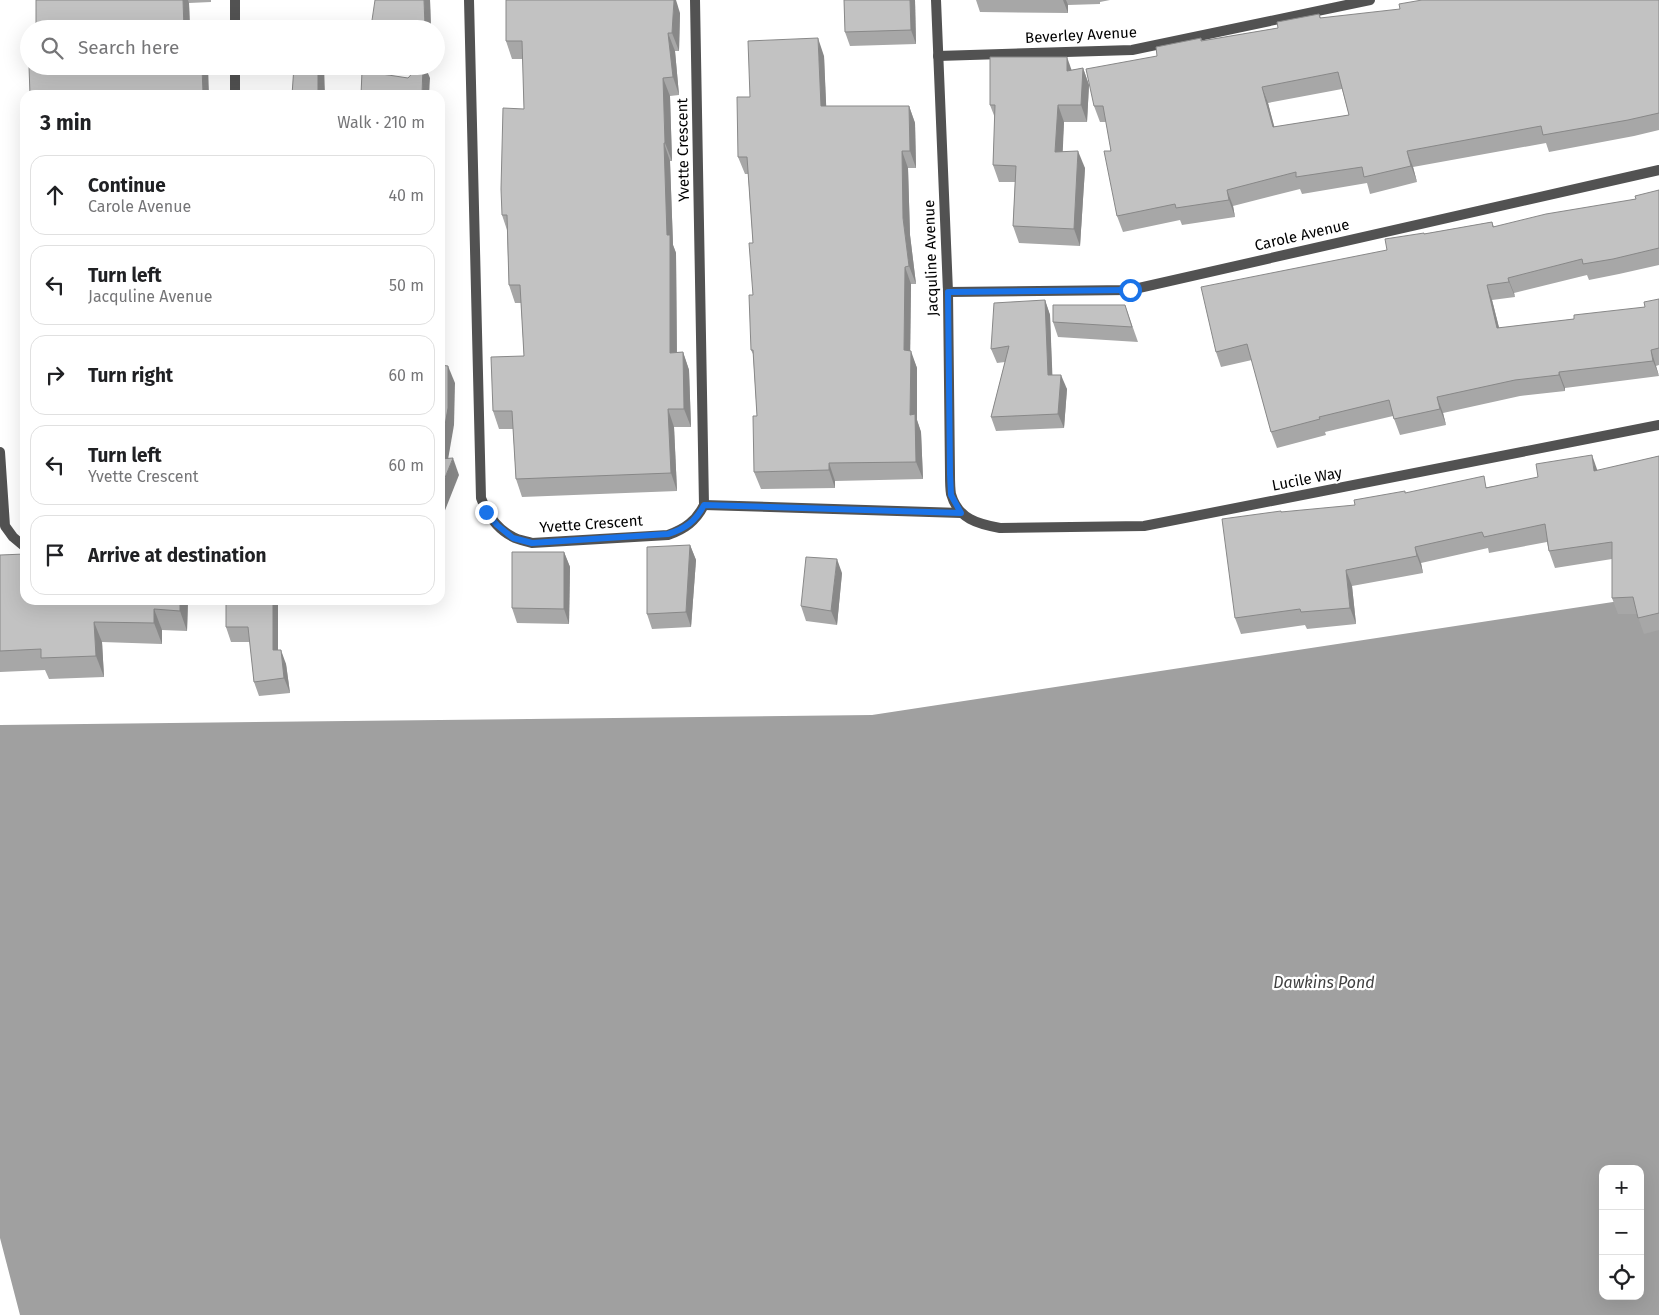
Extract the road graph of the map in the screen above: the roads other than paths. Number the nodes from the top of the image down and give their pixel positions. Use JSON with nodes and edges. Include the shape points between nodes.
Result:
{"nodes":[{"id":1,"x":235,"y":0,"type":"edge"},
{"id":2,"x":470,"y":0,"type":"edge"},
{"id":3,"x":695,"y":0,"type":"edge"},
{"id":4,"x":936,"y":0,"type":"edge"},
{"id":5,"x":1370,"y":0,"type":"edge"},
{"id":6,"x":235,"y":20,"type":"edge"},
{"id":7,"x":938,"y":56,"type":"junction"},
{"id":8,"x":235,"y":75,"type":"edge"},
{"id":9,"x":235,"y":90,"type":"edge"},
{"id":10,"x":1659,"y":170,"type":"edge"},
{"id":11,"x":948,"y":292,"type":"junction"},
{"id":12,"x":1659,"y":425,"type":"edge"},
{"id":13,"x":0,"y":452,"type":"edge"},
{"id":14,"x":704,"y":505,"type":"junction"},
{"id":15,"x":961,"y":513,"type":"junction"},
{"id":16,"x":20,"y":543,"type":"edge"}],
"edges":[{"from":1,"to":6,"type":"street"},
{"from":2,"to":14,"type":"street","name":"Yvette Crescent","via":[[481,498],[486,512],[513,538],[532,543],[668,534],[689,524]]},
{"from":3,"to":14,"type":"street","name":"Yvette Crescent"},
{"from":4,"to":7,"type":"street","name":"Jacquline Avenue"},
{"from":5,"to":7,"type":"street","name":"Beverley Avenue","via":[[1132,50]]},
{"from":7,"to":11,"type":"street","name":"Jacquline Avenue"},
{"from":8,"to":9,"type":"street"},
{"from":10,"to":11,"type":"street","name":"Carole Avenue","via":[[1130,290]]},
{"from":11,"to":15,"type":"street","name":"Jacquline Avenue","via":[[951,495]]},
{"from":12,"to":15,"type":"street","name":"Lucile Way","via":[[1144,526],[1000,528],[978,524]]},
{"from":13,"to":16,"type":"street","via":[[5,526]]},
{"from":14,"to":15,"type":"street"}]}
